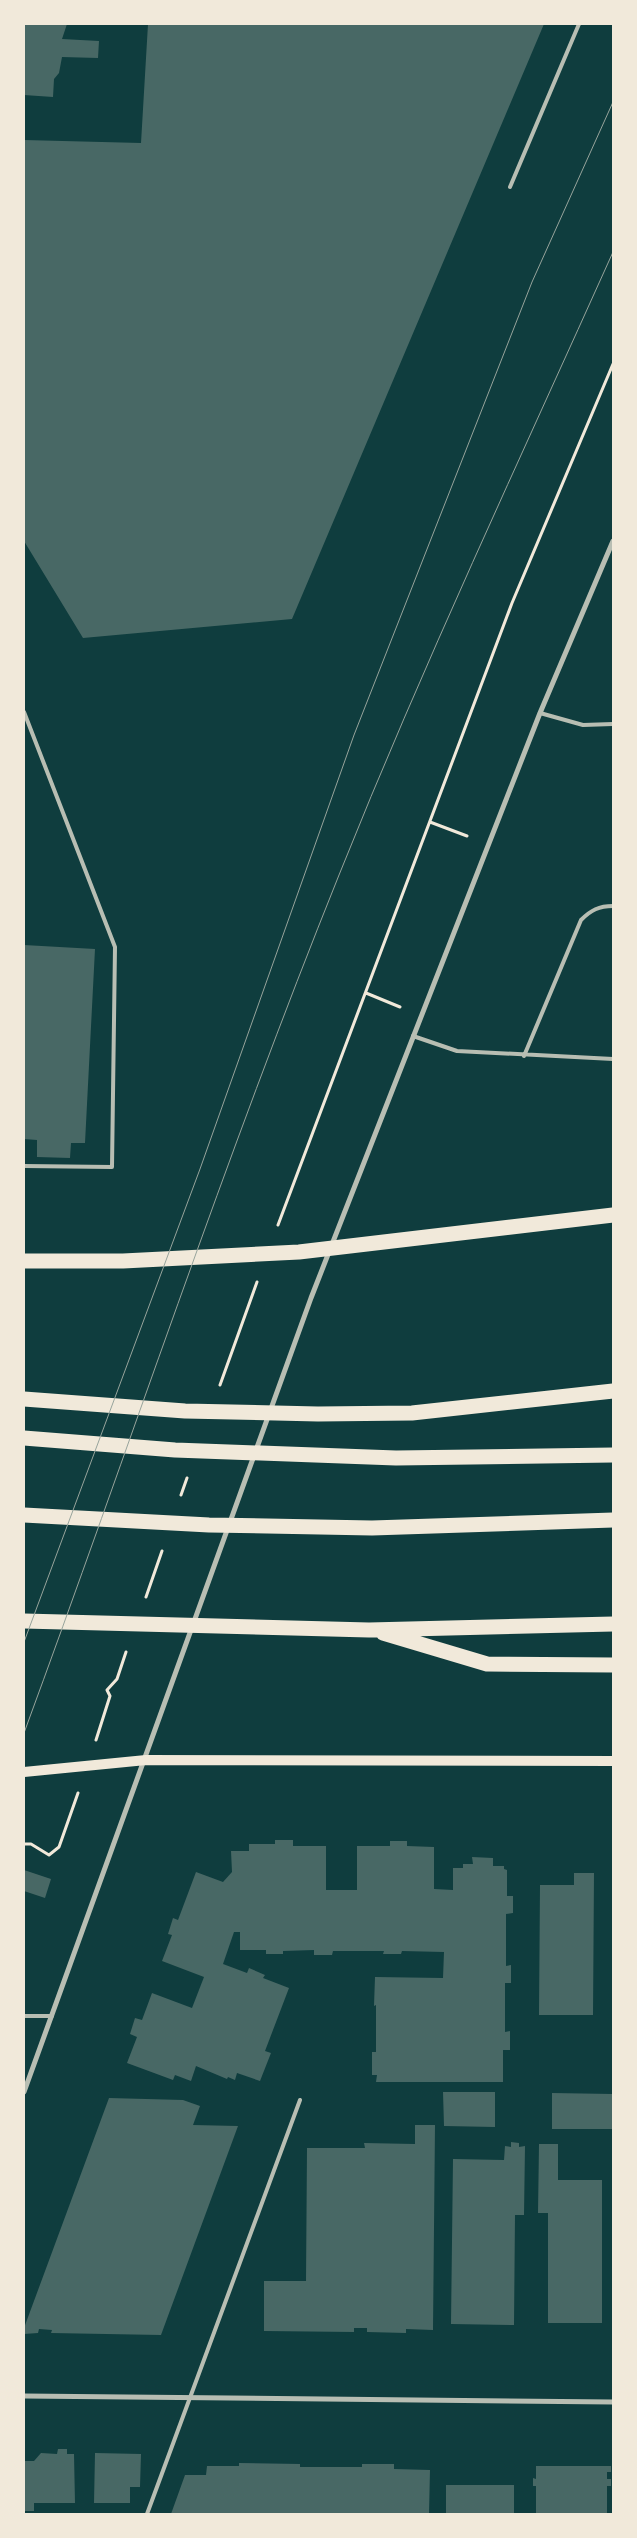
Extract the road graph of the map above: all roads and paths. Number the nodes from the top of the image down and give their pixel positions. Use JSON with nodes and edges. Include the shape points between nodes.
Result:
{"nodes":[{"id":1,"x":579,"y":24,"type":"edge"},
{"id":2,"x":510,"y":187,"type":"dead end"},
{"id":3,"x":613,"y":364,"type":"edge"},
{"id":4,"x":613,"y":541,"type":"edge"},
{"id":5,"x":24,"y":712,"type":"edge"},
{"id":6,"x":540,"y":713,"type":"junction"},
{"id":7,"x":613,"y":724,"type":"edge"},
{"id":8,"x":430,"y":822,"type":"junction"},
{"id":9,"x":488,"y":845,"type":"junction"},
{"id":10,"x":613,"y":906,"type":"edge"},
{"id":11,"x":366,"y":993,"type":"junction"},
{"id":12,"x":421,"y":1016,"type":"junction"},
{"id":13,"x":413,"y":1036,"type":"junction"},
{"id":14,"x":524,"y":1056,"type":"junction"},
{"id":15,"x":613,"y":1059,"type":"edge"},
{"id":16,"x":24,"y":1166,"type":"edge"},
{"id":17,"x":292,"y":1188,"type":"dead end"},
{"id":18,"x":613,"y":1215,"type":"edge"},
{"id":19,"x":24,"y":1261,"type":"edge"},
{"id":20,"x":613,"y":1390,"type":"edge"},
{"id":21,"x":24,"y":1399,"type":"edge"},
{"id":22,"x":24,"y":1438,"type":"edge"},
{"id":23,"x":613,"y":1455,"type":"edge"},
{"id":24,"x":24,"y":1515,"type":"edge"},
{"id":25,"x":613,"y":1520,"type":"edge"},
{"id":26,"x":24,"y":1621,"type":"edge"},
{"id":27,"x":613,"y":1624,"type":"edge"},
{"id":28,"x":370,"y":1630,"type":"junction"},
{"id":29,"x":613,"y":1665,"type":"edge"},
{"id":30,"x":146,"y":1760,"type":"junction"},
{"id":31,"x":613,"y":1761,"type":"edge"},
{"id":32,"x":24,"y":1772,"type":"edge"},
{"id":33,"x":24,"y":1844,"type":"edge"},
{"id":34,"x":59,"y":1847,"type":"dead end"},
{"id":35,"x":24,"y":2016,"type":"edge"},
{"id":36,"x":52,"y":2016,"type":"junction"},
{"id":37,"x":24,"y":2092,"type":"edge"},
{"id":38,"x":300,"y":2100,"type":"dead end"},
{"id":39,"x":24,"y":2396,"type":"edge"},
{"id":40,"x":190,"y":2396,"type":"junction"},
{"id":41,"x":613,"y":2402,"type":"edge"},
{"id":42,"x":147,"y":2514,"type":"edge"}],
"edges":[{"from":1,"to":2,"type":"lane"},
{"from":3,"to":8,"type":"path","via":[[512,603]]},
{"from":4,"to":6,"type":"street"},
{"from":5,"to":16,"type":"lane","via":[[115,947],[112,1167]]},
{"from":6,"to":7,"type":"lane","via":[[583,725]]},
{"from":6,"to":9,"type":"street"},
{"from":8,"to":9,"type":"path"},
{"from":8,"to":11,"type":"path"},
{"from":9,"to":12,"type":"street"},
{"from":10,"to":14,"type":"lane","via":[[590,911],[581,920]]},
{"from":11,"to":12,"type":"path"},
{"from":11,"to":17,"type":"path"},
{"from":12,"to":13,"type":"street"},
{"from":13,"to":14,"type":"lane","via":[[457,1051]]},
{"from":13,"to":30,"type":"street","via":[[311,1298]]},
{"from":14,"to":15,"type":"lane"},
{"from":18,"to":19,"type":"highway","via":[[299,1252],[123,1261]]},
{"from":20,"to":21,"type":"highway","via":[[412,1413],[195,1411]]},
{"from":22,"to":23,"type":"highway","via":[[175,1450],[396,1458]]},
{"from":24,"to":25,"type":"highway","via":[[208,1525],[372,1528]]},
{"from":26,"to":28,"type":"highway"},
{"from":27,"to":28,"type":"highway"},
{"from":28,"to":29,"type":"highway","via":[[488,1664]]},
{"from":30,"to":31,"type":"main road"},
{"from":30,"to":32,"type":"main road"},
{"from":30,"to":36,"type":"street"},
{"from":33,"to":34,"type":"path","via":[[31,1844],[49,1854]]},
{"from":35,"to":36,"type":"lane"},
{"from":36,"to":37,"type":"street"},
{"from":38,"to":40,"type":"lane"},
{"from":39,"to":40,"type":"street"},
{"from":40,"to":41,"type":"street"},
{"from":40,"to":42,"type":"lane"}]}
